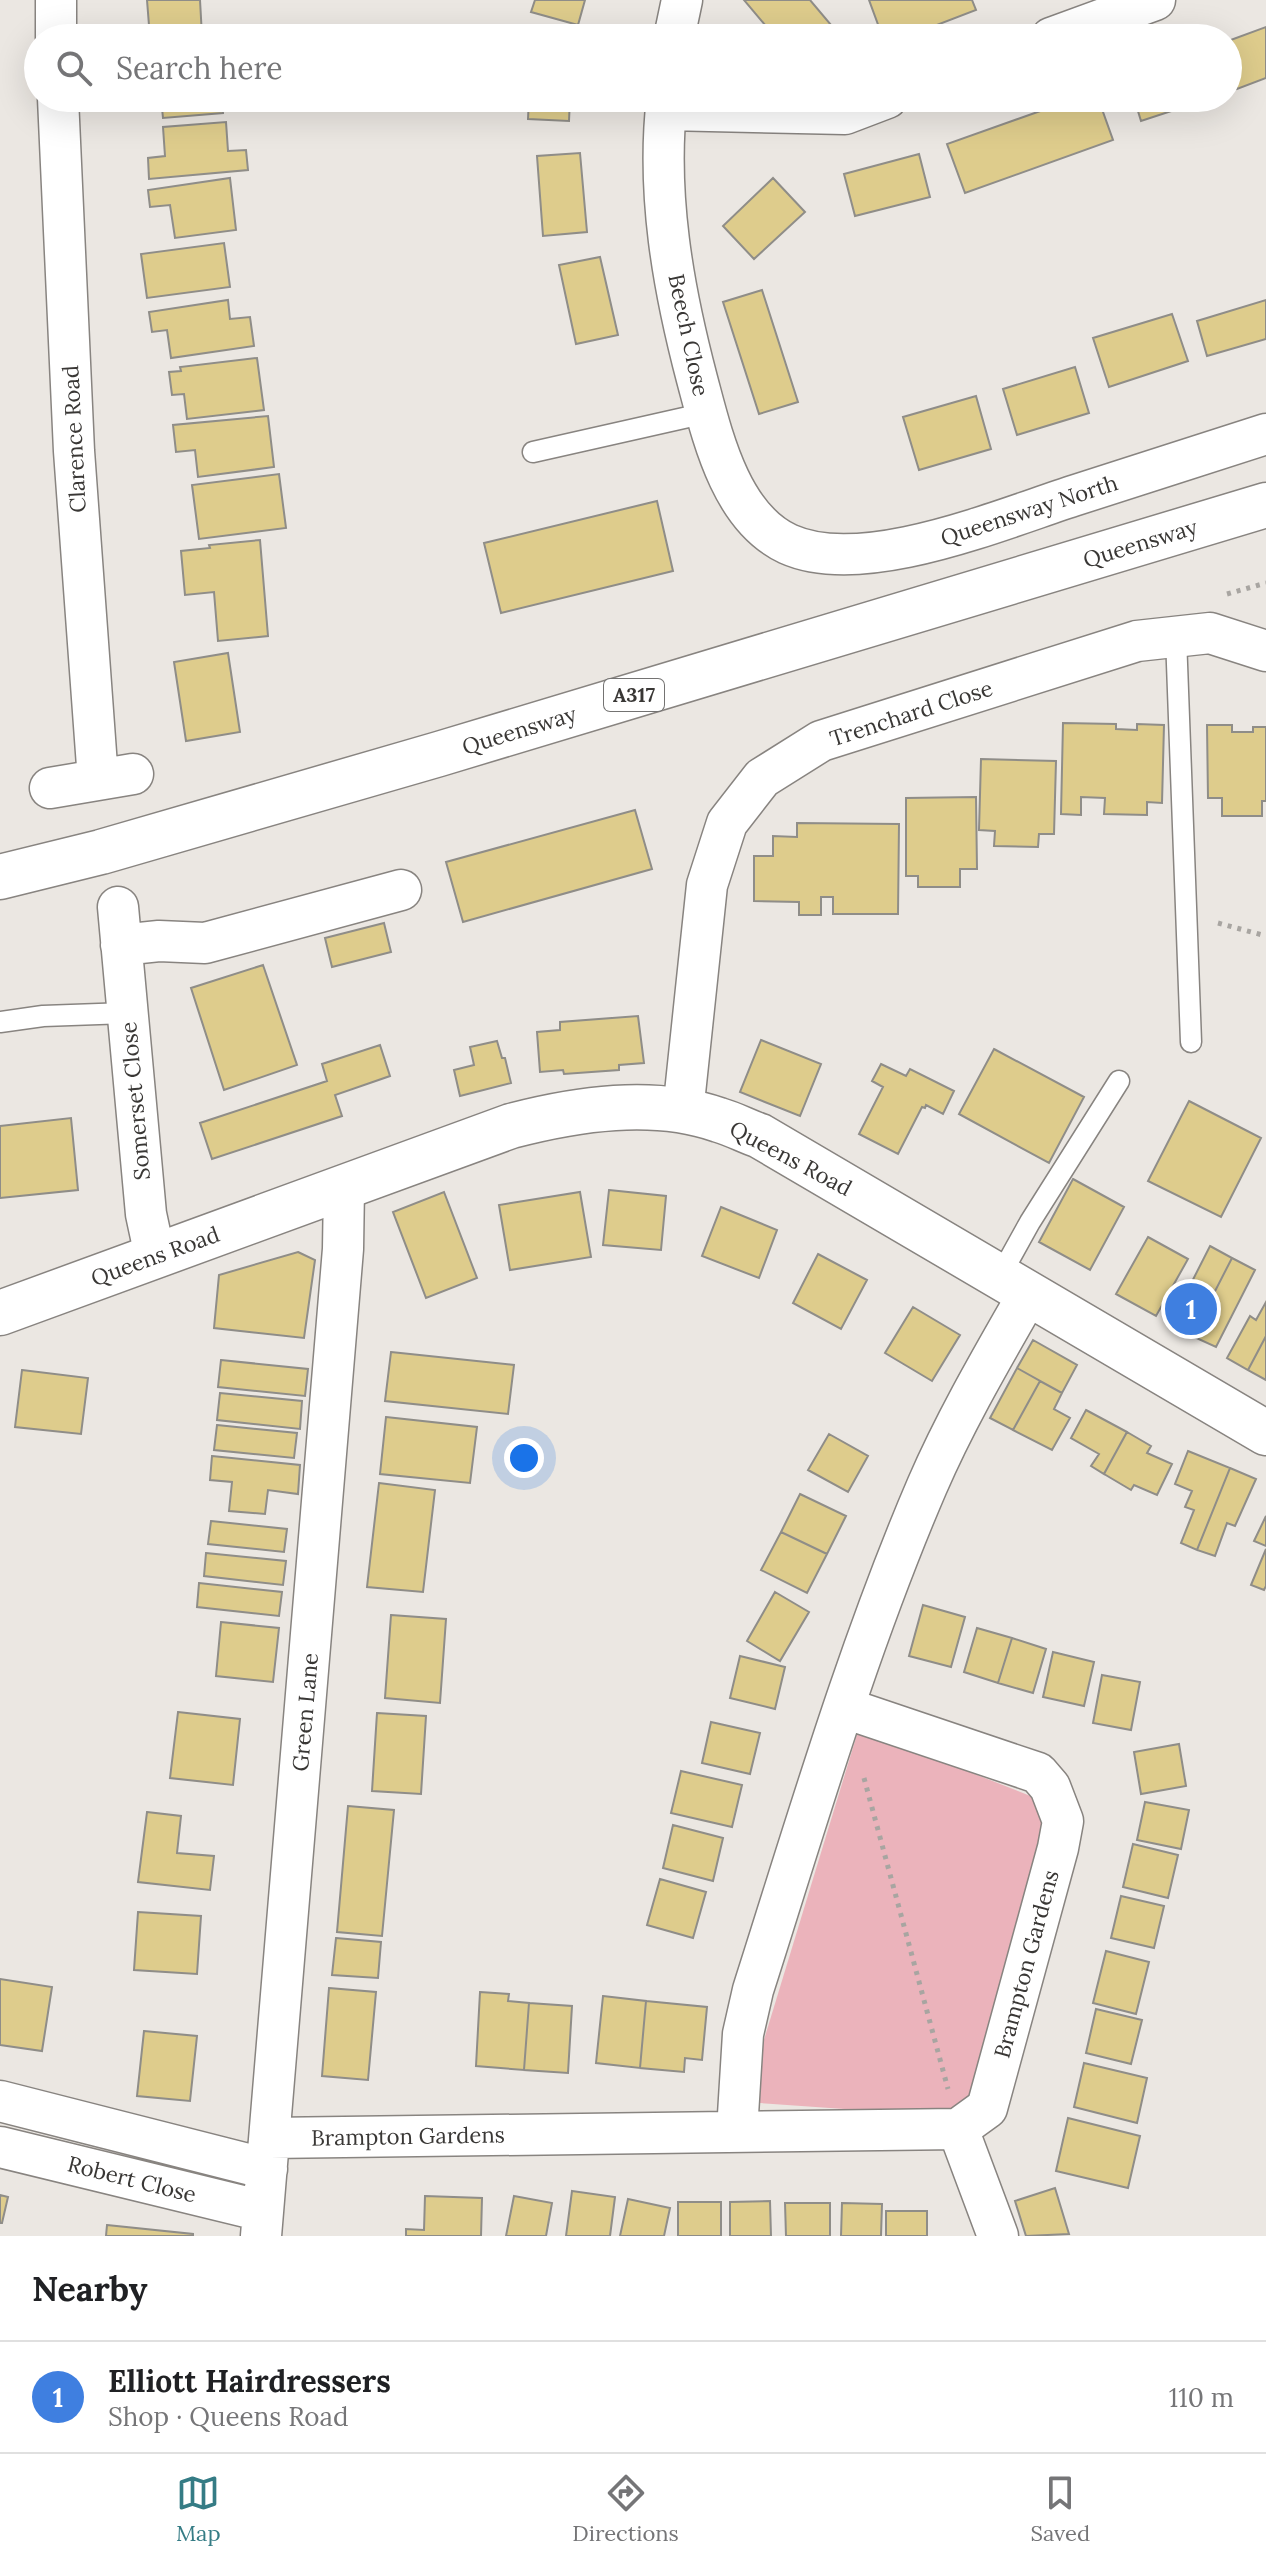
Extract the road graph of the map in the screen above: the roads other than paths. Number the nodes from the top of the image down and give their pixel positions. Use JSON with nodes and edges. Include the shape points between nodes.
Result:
{"nodes":[{"id":1,"x":56,"y":0,"type":"edge"},
{"id":2,"x":682,"y":0,"type":"edge"},
{"id":3,"x":1155,"y":0,"type":"edge"},
{"id":4,"x":56,"y":24,"type":"edge"},
{"id":5,"x":677,"y":24,"type":"edge"},
{"id":6,"x":1089,"y":24,"type":"edge"},
{"id":7,"x":59,"y":112,"type":"edge"},
{"id":8,"x":666,"y":112,"type":"edge"},
{"id":9,"x":809,"y":112,"type":"edge"},
{"id":10,"x":850,"y":112,"type":"edge"},
{"id":11,"x":706,"y":413,"type":"junction"},
{"id":12,"x":1266,"y":434,"type":"edge"},
{"id":13,"x":533,"y":452,"type":"dead end"},
{"id":14,"x":1266,"y":505,"type":"edge"},
{"id":15,"x":788,"y":544,"type":"joint"},
{"id":16,"x":1176,"y":637,"type":"junction"},
{"id":17,"x":1266,"y":651,"type":"edge"},
{"id":18,"x":50,"y":788,"type":"dead end"},
{"id":19,"x":0,"y":877,"type":"edge"},
{"id":20,"x":401,"y":890,"type":"dead end"},
{"id":21,"x":127,"y":1013,"type":"junction"},
{"id":22,"x":0,"y":1022,"type":"edge"},
{"id":23,"x":1191,"y":1042,"type":"dead end"},
{"id":24,"x":1119,"y":1081,"type":"dead end"},
{"id":25,"x":683,"y":1112,"type":"junction"},
{"id":26,"x":344,"y":1187,"type":"junction"},
{"id":27,"x":155,"y":1256,"type":"junction"},
{"id":28,"x":1014,"y":1284,"type":"junction"},
{"id":29,"x":0,"y":1313,"type":"edge"},
{"id":30,"x":1266,"y":1433,"type":"edge"},
{"id":31,"x":845,"y":1708,"type":"junction"},
{"id":32,"x":0,"y":2101,"type":"edge"},
{"id":33,"x":958,"y":2129,"type":"junction"},
{"id":34,"x":737,"y":2131,"type":"junction"},
{"id":35,"x":0,"y":2147,"type":"edge"},
{"id":36,"x":269,"y":2153,"type":"junction"},
{"id":37,"x":262,"y":2223,"type":"edge"},
{"id":38,"x":998,"y":2236,"type":"edge"}],
"edges":[{"from":1,"to":4,"type":"street"},
{"from":2,"to":5,"type":"street"},
{"from":3,"to":6,"type":"street"},
{"from":7,"to":18,"type":"street","name":"Clarence Road","via":[[74,451],[115,777]]},
{"from":8,"to":11,"type":"street","name":"Beech Close","via":[[663,194],[680,314]]},
{"from":9,"to":10,"type":"street"},
{"from":11,"to":13,"type":"lane"},
{"from":11,"to":15,"type":"street","name":"Beech Close","via":[[751,515]]},
{"from":12,"to":15,"type":"street","name":"Queensway North","via":[[926,543],[853,554],[817,553]]},
{"from":14,"to":19,"type":"street","name":"Queensway","number":"A317","via":[[439,754]]},
{"from":16,"to":17,"type":"street","name":"Trenchard Close","via":[[1210,633]]},
{"from":16,"to":23,"type":"lane"},
{"from":16,"to":25,"type":"street","name":"Trenchard Close","via":[[1137,641],[821,741],[762,778],[727,823],[707,885]]},
{"from":20,"to":21,"type":"street","name":"Somerset Close","via":[[205,943],[159,941],[120,926]]},
{"from":21,"to":22,"type":"lane"},
{"from":21,"to":27,"type":"street","name":"Somerset Close","via":[[146,1214]]},
{"from":24,"to":28,"type":"lane","via":[[1030,1222]]},
{"from":25,"to":26,"type":"street","name":"Queens Road","via":[[603,1109],[558,1114]]},
{"from":25,"to":28,"type":"street","name":"Queens Road","via":[[760,1136]]},
{"from":26,"to":27,"type":"street","name":"Queens Road"},
{"from":26,"to":36,"type":"street","name":"Green Lane"},
{"from":27,"to":29,"type":"street","name":"Queens Road"},
{"from":28,"to":30,"type":"street","name":"Queens Road"},
{"from":28,"to":31,"type":"street","via":[[927,1485]]},
{"from":31,"to":33,"type":"street","name":"Brampton Gardens","via":[[1038,1773],[1050,1787],[1063,1821],[987,2108]]},
{"from":31,"to":34,"type":"street","via":[[753,1990],[743,2034]]},
{"from":32,"to":36,"type":"street","name":"Brampton Gardens"},
{"from":33,"to":34,"type":"street","name":"Brampton Gardens"},
{"from":33,"to":38,"type":"street"},
{"from":34,"to":36,"type":"street","name":"Brampton Gardens"},
{"from":35,"to":37,"type":"street","name":"Robert Close"},
{"from":36,"to":37,"type":"street","name":"Green Lane"}]}
